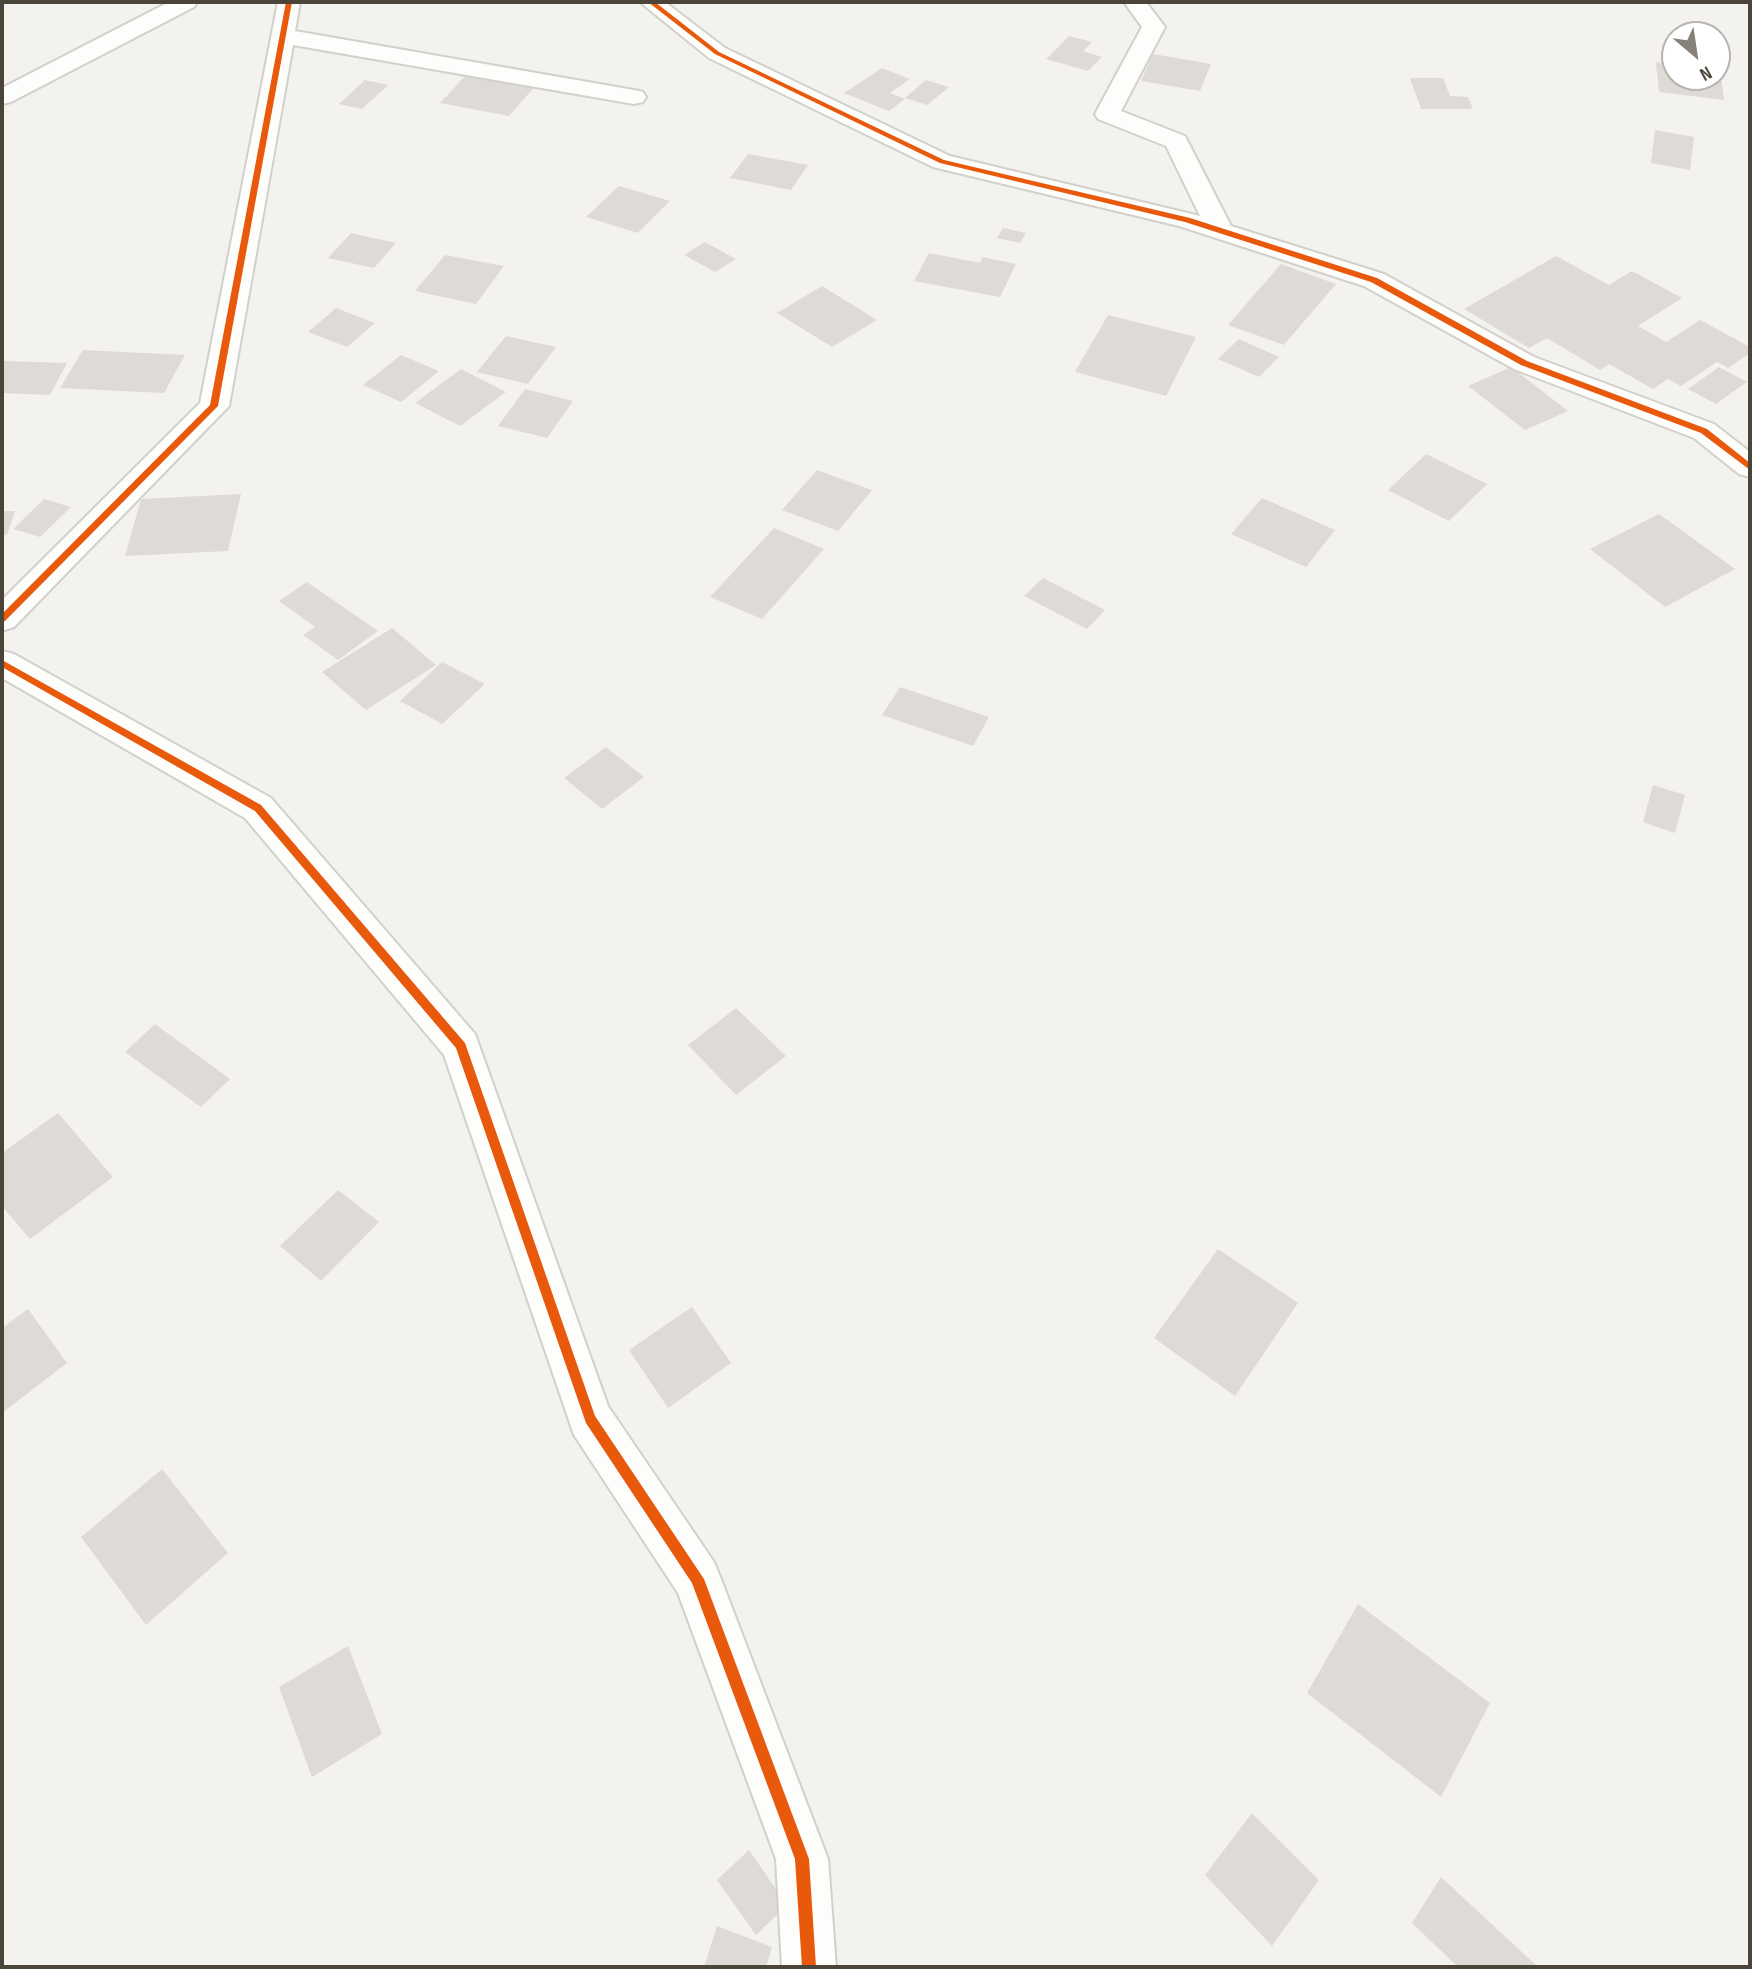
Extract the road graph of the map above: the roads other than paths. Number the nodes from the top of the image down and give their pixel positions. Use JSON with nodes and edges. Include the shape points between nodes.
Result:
{"nodes":[{"id":1,"x":186,"y":2,"type":"edge"},
{"id":2,"x":289,"y":2,"type":"edge"},
{"id":3,"x":651,"y":2,"type":"edge"},
{"id":4,"x":1135,"y":2,"type":"edge"},
{"id":5,"x":282,"y":36,"type":"junction"},
{"id":6,"x":2,"y":97,"type":"edge"},
{"id":7,"x":634,"y":97,"type":"dead end"},
{"id":8,"x":1221,"y":231,"type":"junction"},
{"id":9,"x":1750,"y":467,"type":"edge"},
{"id":10,"x":2,"y":619,"type":"edge"},
{"id":11,"x":2,"y":663,"type":"edge"},
{"id":12,"x":809,"y":1967,"type":"edge"}],
"edges":[{"from":1,"to":6,"type":"street"},
{"from":2,"to":5,"type":"street"},
{"from":3,"to":8,"type":"street","via":[[717,53],[942,162]]},
{"from":4,"to":8,"type":"street","via":[[1154,27],[1107,114],[1176,141]]},
{"from":5,"to":7,"type":"street"},
{"from":5,"to":10,"type":"street","via":[[214,405]]},
{"from":8,"to":9,"type":"street","via":[[1374,280],[1524,363],[1703,431]]},
{"from":11,"to":12,"type":"street","via":[[258,808],[461,1046],[590,1419],[697,1579],[802,1859]]}]}
